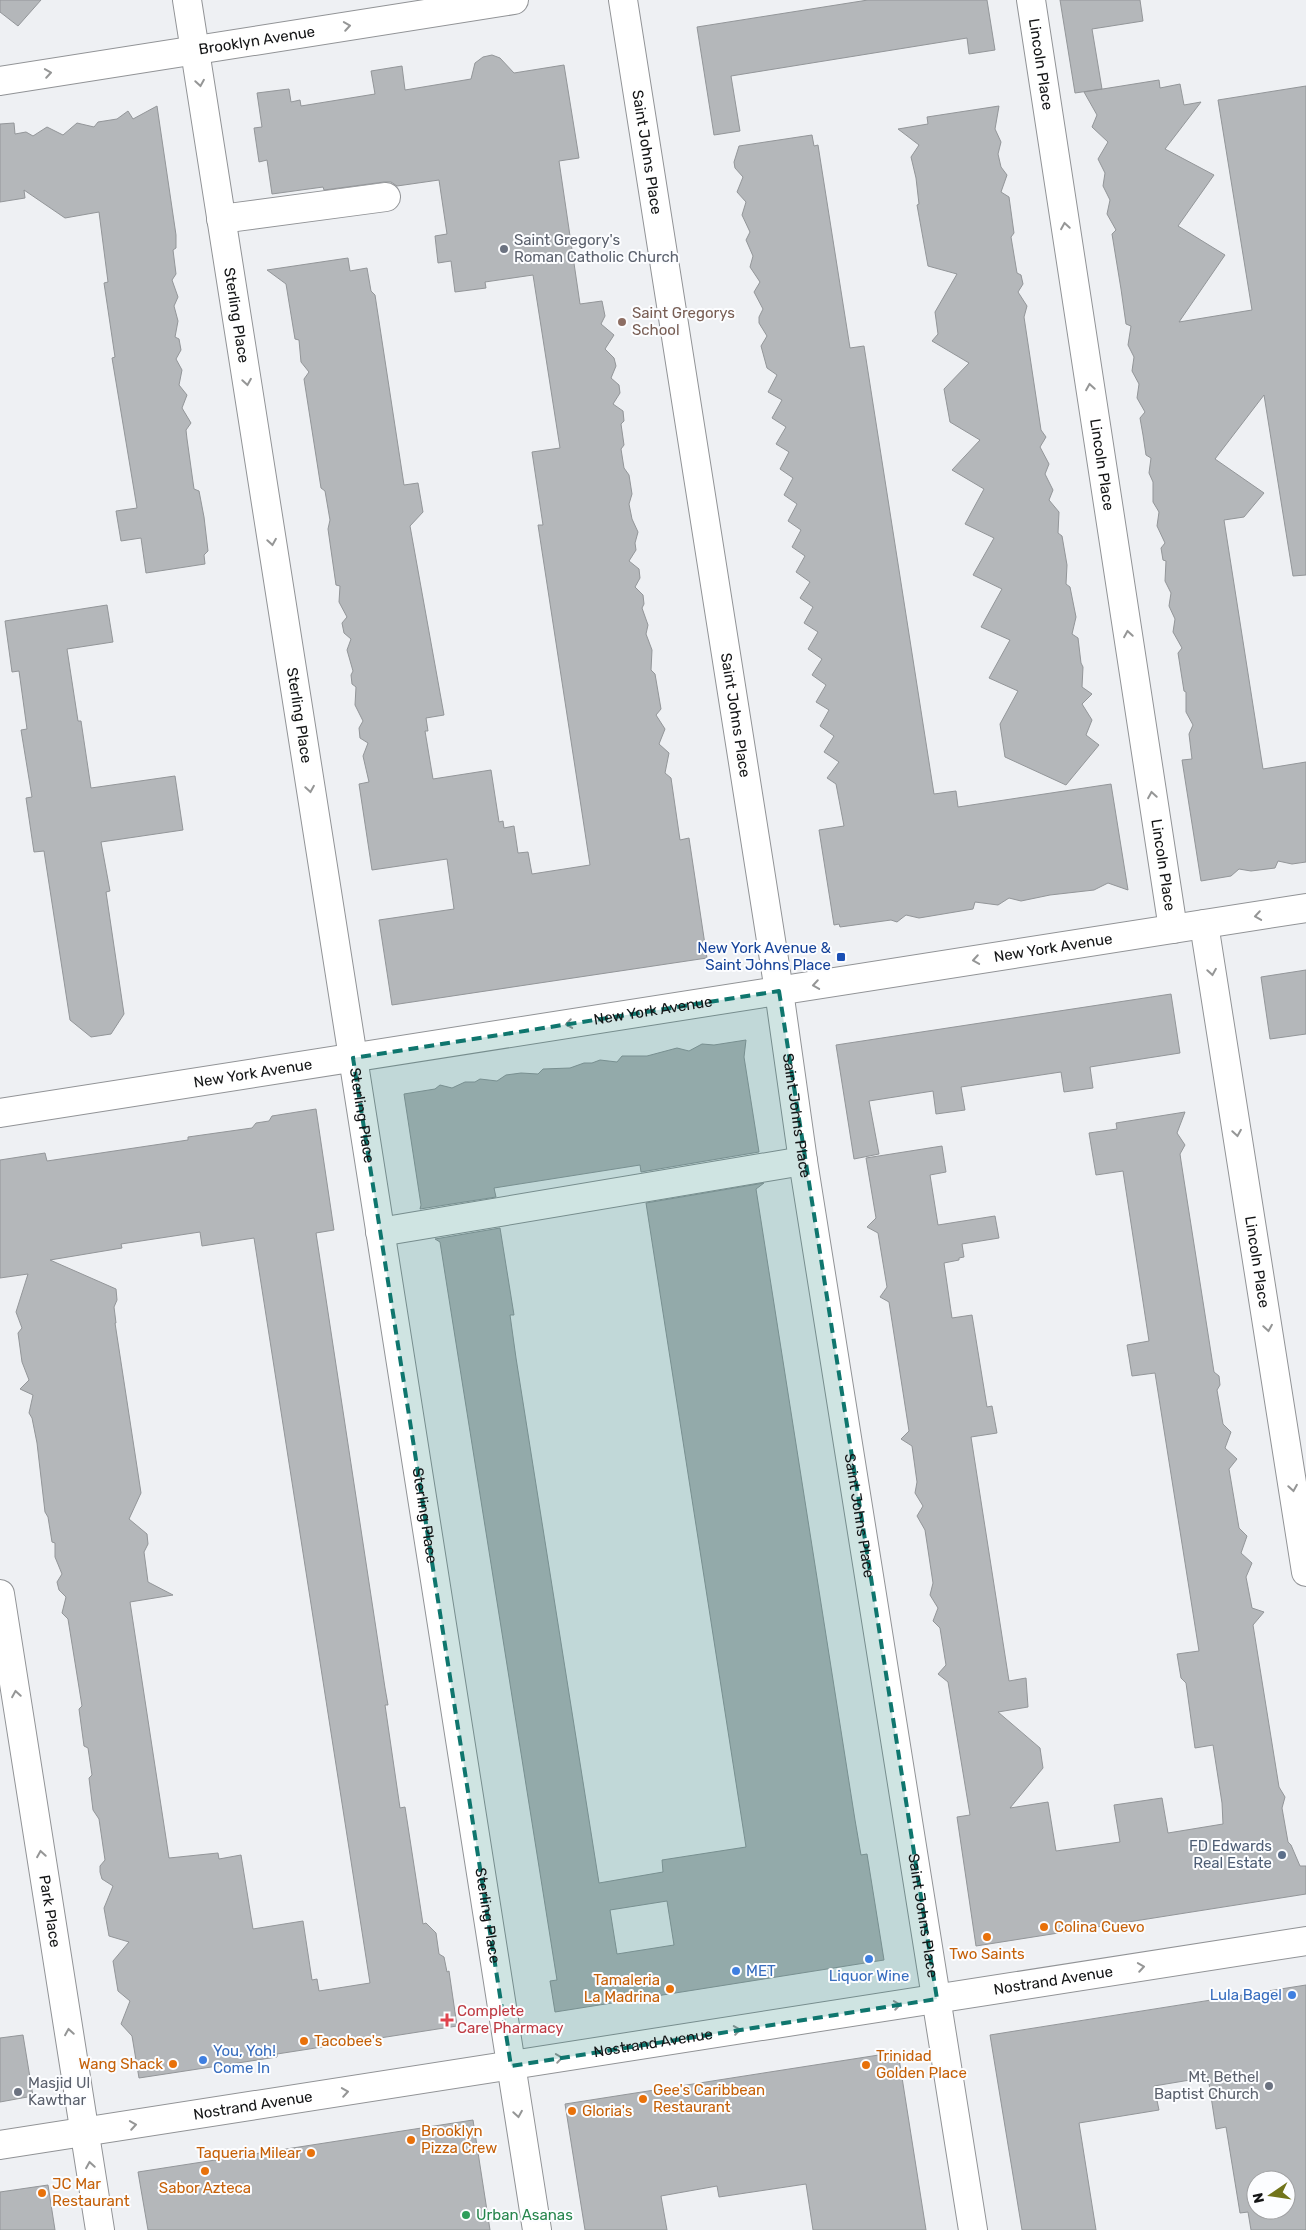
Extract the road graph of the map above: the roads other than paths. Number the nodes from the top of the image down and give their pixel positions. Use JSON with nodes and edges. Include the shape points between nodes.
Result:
{"nodes":[{"id":1,"x":187,"y":0,"type":"edge"},
{"id":2,"x":514,"y":0,"type":"edge"},
{"id":3,"x":623,"y":0,"type":"edge"},
{"id":4,"x":1031,"y":0,"type":"edge"},
{"id":5,"x":195,"y":50,"type":"junction"},
{"id":6,"x":0,"y":81,"type":"edge"},
{"id":7,"x":386,"y":197,"type":"dead end"},
{"id":8,"x":221,"y":218,"type":"junction"},
{"id":9,"x":1306,"y":908,"type":"edge"},
{"id":10,"x":1204,"y":924,"type":"junction"},
{"id":11,"x":1172,"y":929,"type":"junction"},
{"id":12,"x":779,"y":991,"type":"junction"},
{"id":13,"x":352,"y":1058,"type":"junction"},
{"id":14,"x":0,"y":1113,"type":"edge"},
{"id":15,"x":803,"y":1161,"type":"junction"},
{"id":16,"x":380,"y":1232,"type":"junction"},
{"id":17,"x":1306,"y":1572,"type":"edge"},
{"id":18,"x":0,"y":1594,"type":"edge"},
{"id":19,"x":1306,"y":1941,"type":"edge"},
{"id":20,"x":937,"y":1999,"type":"junction"},
{"id":21,"x":511,"y":2066,"type":"junction"},
{"id":22,"x":85,"y":2132,"type":"junction"},
{"id":23,"x":0,"y":2145,"type":"edge"},
{"id":24,"x":100,"y":2230,"type":"edge"},
{"id":25,"x":537,"y":2230,"type":"edge"},
{"id":26,"x":973,"y":2230,"type":"edge"}],
"edges":[{"from":1,"to":5,"type":"street","name":"Sterling Place"},
{"from":5,"to":2,"type":"street","name":"Brooklyn Avenue","one_way":true},
{"from":3,"to":12,"type":"street","name":"Saint Johns Place"},
{"from":11,"to":4,"type":"street","name":"Lincoln Place","one_way":true},
{"from":6,"to":5,"type":"street","name":"Brooklyn Avenue","one_way":true},
{"from":5,"to":8,"type":"street","name":"Sterling Place","one_way":true},
{"from":7,"to":8,"type":"street"},
{"from":8,"to":13,"type":"street","name":"Sterling Place","one_way":true},
{"from":9,"to":10,"type":"street","name":"New York Avenue","one_way":true},
{"from":10,"to":11,"type":"street","name":"New York Avenue"},
{"from":10,"to":17,"type":"street","name":"Lincoln Place","one_way":true},
{"from":11,"to":12,"type":"street","name":"New York Avenue","one_way":true},
{"from":12,"to":13,"type":"street","name":"New York Avenue","one_way":true},
{"from":12,"to":15,"type":"street","name":"Saint Johns Place"},
{"from":13,"to":14,"type":"street","name":"New York Avenue"},
{"from":13,"to":16,"type":"street","name":"Sterling Place"},
{"from":15,"to":16,"type":"street"},
{"from":15,"to":20,"type":"street","name":"Saint Johns Place"},
{"from":16,"to":21,"type":"street","name":"Sterling Place"},
{"from":22,"to":18,"type":"street","name":"Park Place","one_way":true},
{"from":20,"to":19,"type":"street","name":"Nostrand Avenue","one_way":true},
{"from":21,"to":20,"type":"street","name":"Nostrand Avenue","one_way":true},
{"from":20,"to":26,"type":"street","name":"Saint Johns Place"},
{"from":22,"to":21,"type":"street","name":"Nostrand Avenue","one_way":true},
{"from":21,"to":25,"type":"street","name":"Sterling Place","one_way":true},
{"from":22,"to":23,"type":"street","name":"Nostrand Avenue"},
{"from":24,"to":22,"type":"street","name":"Park Place","one_way":true}]}
